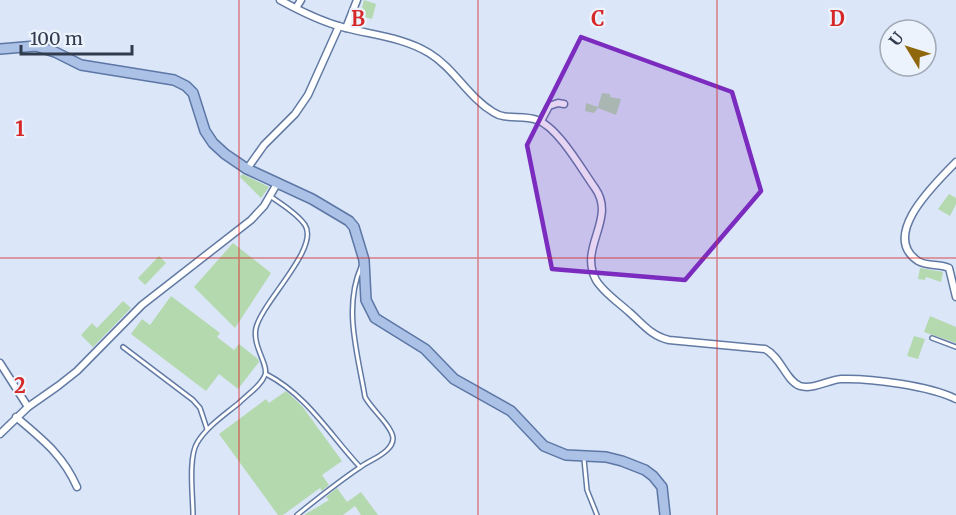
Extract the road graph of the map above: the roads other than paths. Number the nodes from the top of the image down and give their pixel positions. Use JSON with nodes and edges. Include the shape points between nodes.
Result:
{"nodes":[{"id":1,"x":280,"y":0,"type":"edge"},
{"id":2,"x":301,"y":0,"type":"edge"},
{"id":3,"x":357,"y":0,"type":"edge"},
{"id":4,"x":296,"y":8,"type":"junction"},
{"id":5,"x":339,"y":26,"type":"junction"},
{"id":6,"x":346,"y":28,"type":"junction"},
{"id":7,"x":0,"y":49,"type":"edge"},
{"id":8,"x":564,"y":104,"type":"dead end"},
{"id":9,"x":541,"y":121,"type":"junction"},
{"id":10,"x":956,"y":162,"type":"edge"},
{"id":11,"x":248,"y":169,"type":"junction"},
{"id":12,"x":278,"y":182,"type":"junction"},
{"id":13,"x":270,"y":196,"type":"junction"},
{"id":14,"x":364,"y":260,"type":"junction"},
{"id":15,"x":955,"y":294,"type":"edge"},
{"id":16,"x":932,"y":338,"type":"dead end"},
{"id":17,"x":123,"y":347,"type":"dead end"},
{"id":18,"x":956,"y":347,"type":"edge"},
{"id":19,"x":0,"y":363,"type":"edge"},
{"id":20,"x":266,"y":374,"type":"junction"},
{"id":21,"x":956,"y":399,"type":"edge"},
{"id":22,"x":28,"y":407,"type":"junction"},
{"id":23,"x":16,"y":417,"type":"junction"},
{"id":24,"x":207,"y":430,"type":"junction"},
{"id":25,"x":0,"y":434,"type":"edge"},
{"id":26,"x":584,"y":457,"type":"junction"},
{"id":27,"x":360,"y":467,"type":"junction"},
{"id":28,"x":77,"y":487,"type":"dead end"},
{"id":29,"x":193,"y":515,"type":"edge"},
{"id":30,"x":297,"y":515,"type":"edge"},
{"id":31,"x":597,"y":515,"type":"edge"},
{"id":32,"x":665,"y":515,"type":"edge"}],
"edges":[{"from":1,"to":4,"type":"street"},
{"from":2,"to":4,"type":"street"},
{"from":3,"to":6,"type":"street"},
{"from":4,"to":5,"type":"street"},
{"from":5,"to":6,"type":"street"},
{"from":5,"to":11,"type":"street","via":[[302,106],[264,145]]},
{"from":6,"to":9,"type":"street","via":[[420,48],[439,60],[494,113]]},
{"from":7,"to":11,"type":"main road","via":[[36,46],[81,64],[181,82],[195,97],[205,131],[213,143]]},
{"from":8,"to":9,"type":"street","via":[[549,106]]},
{"from":9,"to":21,"type":"street","via":[[562,142],[602,200],[603,212],[593,243],[596,280],[654,335],[765,350],[802,387],[851,379],[932,389]]},
{"from":10,"to":15,"type":"street","via":[[914,211],[905,239],[916,260],[949,268]]},
{"from":11,"to":12,"type":"main road"},
{"from":12,"to":13,"type":"street"},
{"from":12,"to":14,"type":"main road","via":[[346,218],[354,227]]},
{"from":13,"to":20,"type":"lane","via":[[302,220],[309,235],[300,257],[256,325],[255,341]]},
{"from":13,"to":22,"type":"street","via":[[251,220],[148,300],[76,371]]},
{"from":14,"to":26,"type":"main road","via":[[366,300],[375,318],[425,349],[454,379],[511,411],[544,446]]},
{"from":14,"to":27,"type":"lane","via":[[352,299],[355,336],[365,397],[387,424],[393,440],[381,455]]},
{"from":16,"to":18,"type":"lane"},
{"from":17,"to":24,"type":"lane","via":[[193,400]]},
{"from":19,"to":22,"type":"street"},
{"from":20,"to":24,"type":"lane"},
{"from":20,"to":27,"type":"lane","via":[[298,396]]},
{"from":22,"to":23,"type":"street"},
{"from":23,"to":25,"type":"street"},
{"from":23,"to":28,"type":"street","via":[[55,451]]},
{"from":24,"to":29,"type":"lane","via":[[193,456]]},
{"from":26,"to":31,"type":"lane","via":[[587,490]]},
{"from":26,"to":32,"type":"main road","via":[[622,461],[654,476],[662,487]]},
{"from":27,"to":30,"type":"lane"}]}
